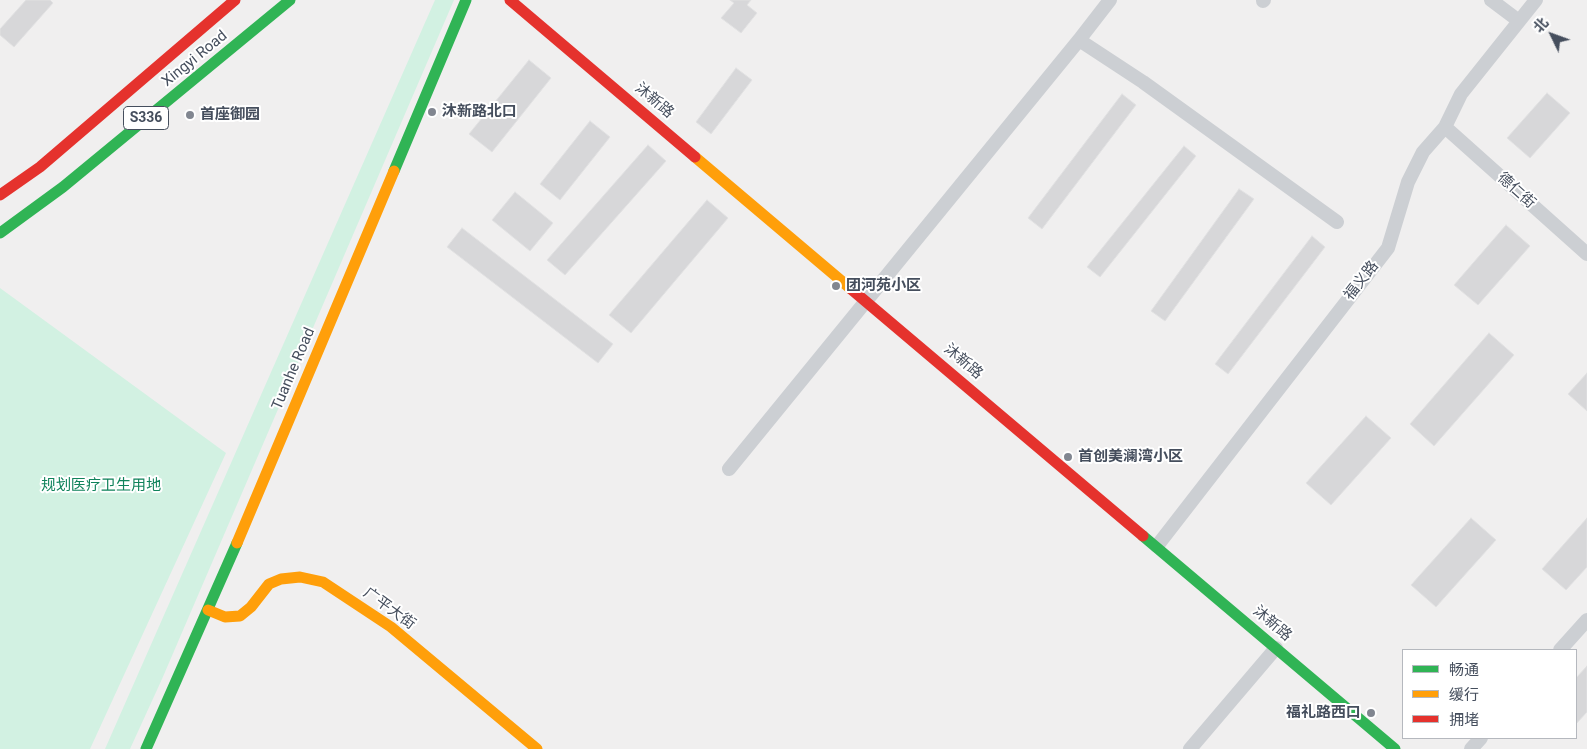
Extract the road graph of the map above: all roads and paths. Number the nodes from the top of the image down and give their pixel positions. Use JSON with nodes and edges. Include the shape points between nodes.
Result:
{"nodes":[{"id":1,"x":235,"y":0,"type":"edge"},
{"id":2,"x":290,"y":0,"type":"edge"},
{"id":3,"x":466,"y":0,"type":"edge"},
{"id":4,"x":510,"y":0,"type":"edge"},
{"id":5,"x":1110,"y":0,"type":"edge"},
{"id":6,"x":1491,"y":0,"type":"edge"},
{"id":7,"x":1536,"y":0,"type":"edge"},
{"id":8,"x":1519,"y":22,"type":"junction"},
{"id":9,"x":1079,"y":40,"type":"junction"},
{"id":10,"x":1445,"y":127,"type":"junction"},
{"id":11,"x":0,"y":195,"type":"edge"},
{"id":12,"x":1337,"y":222,"type":"dead end"},
{"id":13,"x":0,"y":233,"type":"edge"},
{"id":14,"x":1587,"y":254,"type":"edge"},
{"id":15,"x":867,"y":300,"type":"junction"},
{"id":16,"x":729,"y":469,"type":"dead end"},
{"id":17,"x":1157,"y":546,"type":"junction"},
{"id":18,"x":208,"y":610,"type":"junction"},
{"id":19,"x":1587,"y":620,"type":"edge"},
{"id":20,"x":1276,"y":648,"type":"junction"},
{"id":21,"x":1561,"y":649,"type":"edge"},
{"id":22,"x":1480,"y":739,"type":"edge"},
{"id":23,"x":146,"y":749,"type":"edge"},
{"id":24,"x":537,"y":749,"type":"edge"},
{"id":25,"x":1190,"y":749,"type":"edge"},
{"id":26,"x":1395,"y":749,"type":"edge"},
{"id":27,"x":1471,"y":749,"type":"edge"}],
"edges":[{"from":1,"to":11,"type":"street","name":"Xingyi Road","number":"S336","via":[[40,166]]},
{"from":2,"to":13,"type":"street","name":"Xingyi Road","number":"S336","via":[[63,187]]},
{"from":3,"to":18,"type":"street","name":"Tuanhe Road"},
{"from":4,"to":15,"type":"street","name":"沐新路"},
{"from":5,"to":9,"type":"street"},
{"from":6,"to":8,"type":"street"},
{"from":7,"to":8,"type":"street","name":"福义路"},
{"from":8,"to":10,"type":"street","name":"福义路","via":[[1461,94]]},
{"from":9,"to":12,"type":"street","via":[[1143,82]]},
{"from":9,"to":15,"type":"street"},
{"from":10,"to":14,"type":"street","name":"德仁街"},
{"from":10,"to":17,"type":"street","name":"福义路","via":[[1423,152],[1408,182],[1388,248]]},
{"from":15,"to":16,"type":"street"},
{"from":15,"to":17,"type":"street","name":"沐新路"},
{"from":17,"to":20,"type":"street","name":"沐新路"},
{"from":18,"to":23,"type":"street","name":"Tuanhe Road"},
{"from":18,"to":24,"type":"street","name":"广平大街","via":[[225,617],[240,616],[275,581],[300,577],[323,582],[391,627]]},
{"from":19,"to":21,"type":"street"},
{"from":20,"to":25,"type":"street"},
{"from":20,"to":26,"type":"street","name":"沐新路"},
{"from":22,"to":27,"type":"street"}]}
